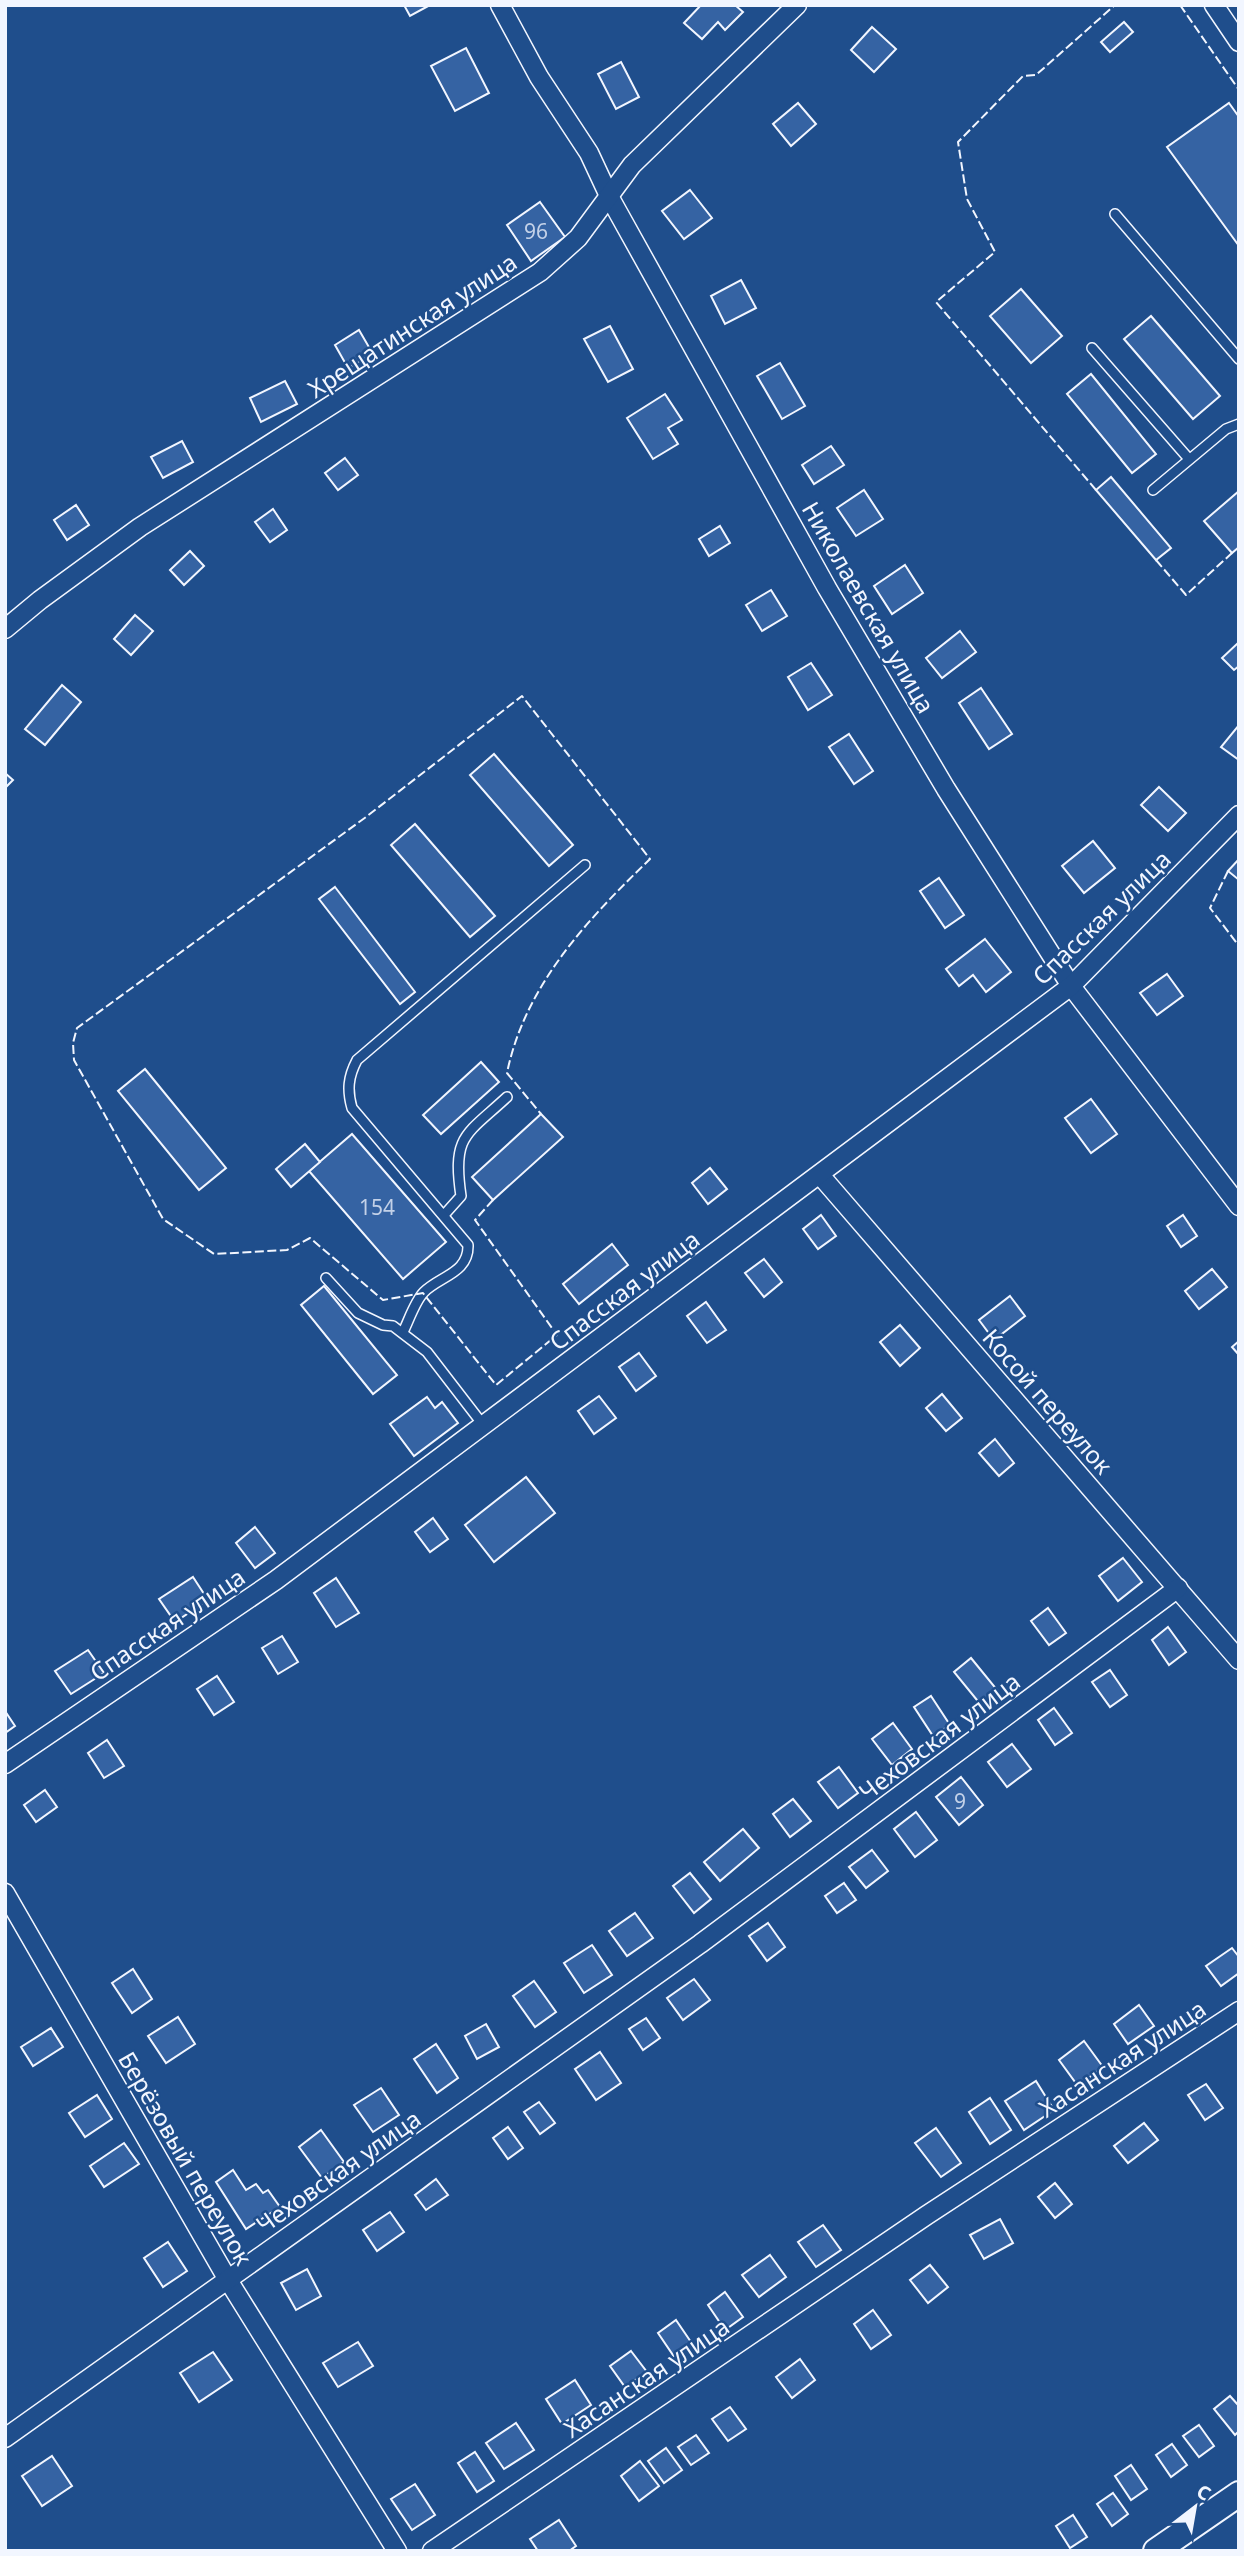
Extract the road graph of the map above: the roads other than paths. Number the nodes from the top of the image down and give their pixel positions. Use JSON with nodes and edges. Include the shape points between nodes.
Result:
{"nodes":[{"id":1,"x":500,"y":5,"type":"edge"},
{"id":2,"x":797,"y":5,"type":"edge"},
{"id":3,"x":1214,"y":5,"type":"edge"},
{"id":4,"x":1239,"y":42,"type":"edge"},
{"id":5,"x":610,"y":198,"type":"junction"},
{"id":6,"x":1115,"y":214,"type":"dead end"},
{"id":7,"x":1092,"y":348,"type":"dead end"},
{"id":8,"x":1239,"y":359,"type":"edge"},
{"id":9,"x":1239,"y":424,"type":"edge"},
{"id":10,"x":1189,"y":459,"type":"junction"},
{"id":11,"x":1153,"y":490,"type":"dead end"},
{"id":12,"x":5,"y":629,"type":"edge"},
{"id":13,"x":1239,"y":815,"type":"edge"},
{"id":14,"x":585,"y":865,"type":"dead end"},
{"id":15,"x":1071,"y":986,"type":"junction"},
{"id":16,"x":507,"y":1097,"type":"dead end"},
{"id":17,"x":820,"y":1175,"type":"junction"},
{"id":18,"x":1239,"y":1206,"type":"edge"},
{"id":19,"x":444,"y":1215,"type":"junction"},
{"id":20,"x":326,"y":1278,"type":"dead end"},
{"id":21,"x":403,"y":1332,"type":"junction"},
{"id":22,"x":484,"y":1426,"type":"junction"},
{"id":23,"x":1178,"y":1588,"type":"junction"},
{"id":24,"x":1239,"y":1660,"type":"edge"},
{"id":25,"x":5,"y":1764,"type":"edge"},
{"id":26,"x":5,"y":1893,"type":"edge"},
{"id":27,"x":1239,"y":2011,"type":"edge"},
{"id":28,"x":228,"y":2280,"type":"junction"},
{"id":29,"x":5,"y":2438,"type":"edge"},
{"id":30,"x":1239,"y":2494,"type":"edge"},
{"id":31,"x":397,"y":2551,"type":"edge"},
{"id":32,"x":432,"y":2551,"type":"edge"},
{"id":33,"x":1156,"y":2551,"type":"edge"}],
"edges":[{"from":1,"to":5,"type":"street","name":"Николаевская улица","via":[[539,77],[589,153]]},
{"from":2,"to":5,"type":"street","name":"Хрещатинская улица","via":[[632,165]]},
{"from":3,"to":4,"type":"street"},
{"from":5,"to":12,"type":"street","name":"Хрещатинская улица","via":[[578,238],[540,272],[140,527]]},
{"from":5,"to":15,"type":"street","name":"Николаевская улица","via":[[827,588],[946,789]]},
{"from":6,"to":8,"type":"lane"},
{"from":7,"to":10,"type":"lane"},
{"from":9,"to":10,"type":"lane"},
{"from":10,"to":11,"type":"lane"},
{"from":13,"to":15,"type":"street","name":"Спасская улица"},
{"from":14,"to":19,"type":"lane","via":[[358,1060],[349,1074],[352,1108]]},
{"from":15,"to":17,"type":"street","name":"Спасская улица"},
{"from":15,"to":18,"type":"street","name":"Николаевская улица"},
{"from":16,"to":19,"type":"lane","via":[[459,1147],[461,1196]]},
{"from":17,"to":22,"type":"street","name":"Спасская улица"},
{"from":17,"to":23,"type":"street","name":"Косой переулок"},
{"from":19,"to":21,"type":"lane","via":[[468,1245],[468,1255],[460,1268],[423,1293]]},
{"from":20,"to":21,"type":"lane","via":[[358,1313]]},
{"from":21,"to":22,"type":"lane","via":[[426,1352]]},
{"from":22,"to":25,"type":"street","name":"Спасская улица","via":[[276,1580]]},
{"from":23,"to":24,"type":"street","name":"Косой переулок"},
{"from":23,"to":28,"type":"street","name":"Чеховская улица","via":[[700,1944]]},
{"from":26,"to":28,"type":"street","name":"Берёзовый переулок"},
{"from":27,"to":32,"type":"street","name":"Хасанская улица","via":[[927,2215]]},
{"from":28,"to":29,"type":"street","name":"Чеховская улица"},
{"from":28,"to":31,"type":"street","name":"Берёзовый переулок"},
{"from":30,"to":33,"type":"main road"}]}
